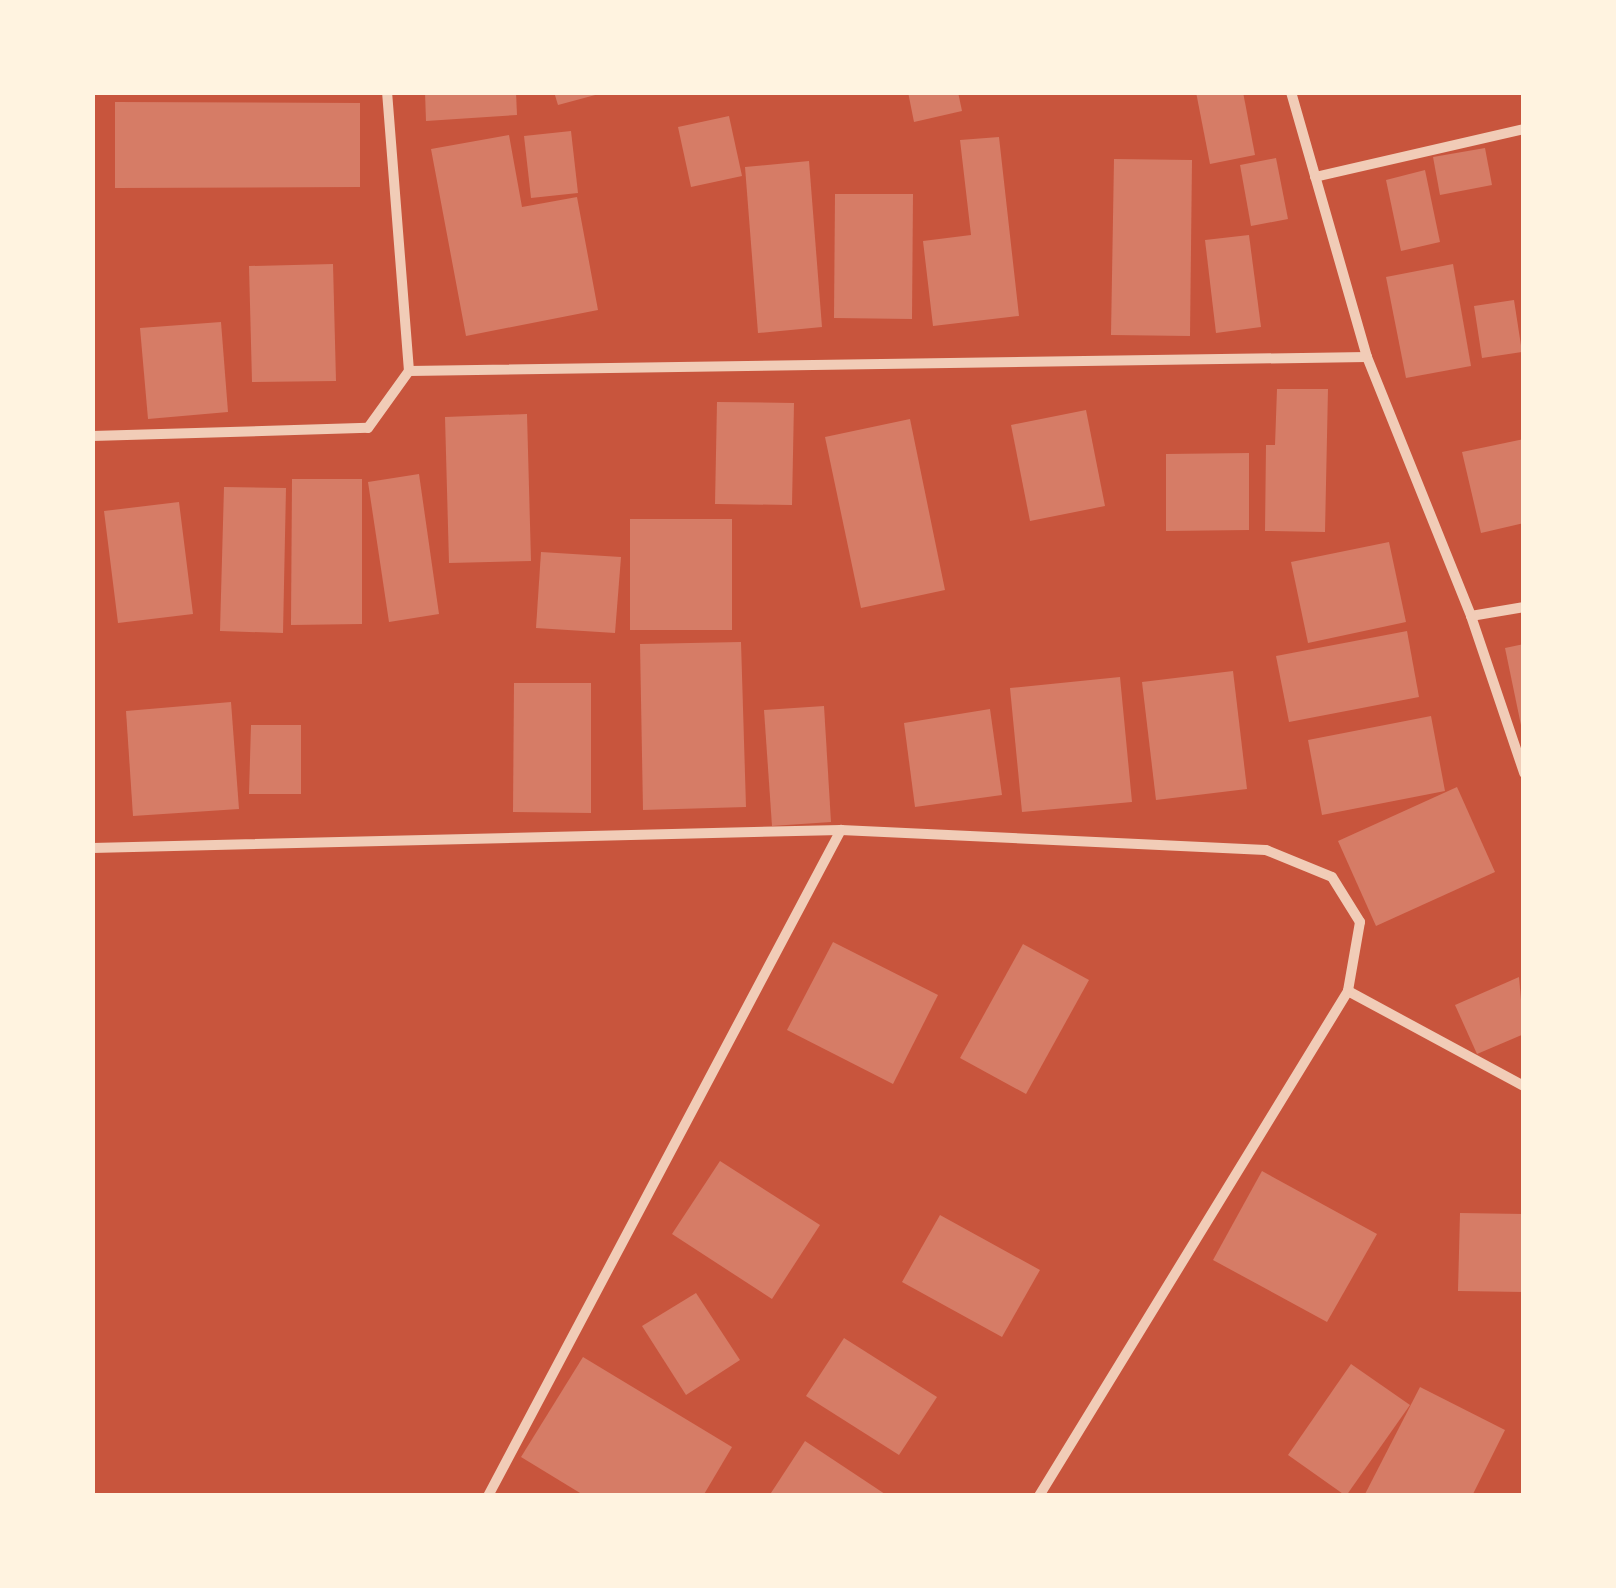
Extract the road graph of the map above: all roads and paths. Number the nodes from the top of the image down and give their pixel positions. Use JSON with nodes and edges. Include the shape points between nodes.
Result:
{"nodes":[{"id":1,"x":387,"y":92,"type":"edge"},
{"id":2,"x":1291,"y":92,"type":"edge"},
{"id":3,"x":1524,"y":129,"type":"edge"},
{"id":4,"x":1315,"y":177,"type":"junction"},
{"id":5,"x":1367,"y":357,"type":"junction"},
{"id":6,"x":409,"y":370,"type":"junction"},
{"id":7,"x":92,"y":436,"type":"edge"},
{"id":8,"x":1524,"y":606,"type":"edge"},
{"id":9,"x":1471,"y":616,"type":"junction"},
{"id":10,"x":1524,"y":772,"type":"edge"},
{"id":11,"x":842,"y":830,"type":"junction"},
{"id":12,"x":92,"y":848,"type":"edge"},
{"id":13,"x":1348,"y":990,"type":"junction"},
{"id":14,"x":1524,"y":1086,"type":"edge"},
{"id":15,"x":488,"y":1496,"type":"edge"},
{"id":16,"x":1039,"y":1496,"type":"edge"}],
"edges":[{"from":1,"to":6,"type":"street"},
{"from":2,"to":4,"type":"street"},
{"from":3,"to":4,"type":"street"},
{"from":4,"to":5,"type":"street"},
{"from":5,"to":6,"type":"street"},
{"from":5,"to":9,"type":"street"},
{"from":6,"to":7,"type":"street","via":[[368,428]]},
{"from":8,"to":9,"type":"street"},
{"from":9,"to":10,"type":"street"},
{"from":11,"to":12,"type":"street"},
{"from":11,"to":13,"type":"street","via":[[1266,850],[1332,877],[1360,922]]},
{"from":11,"to":15,"type":"street"},
{"from":13,"to":14,"type":"street"},
{"from":13,"to":16,"type":"street"}]}
